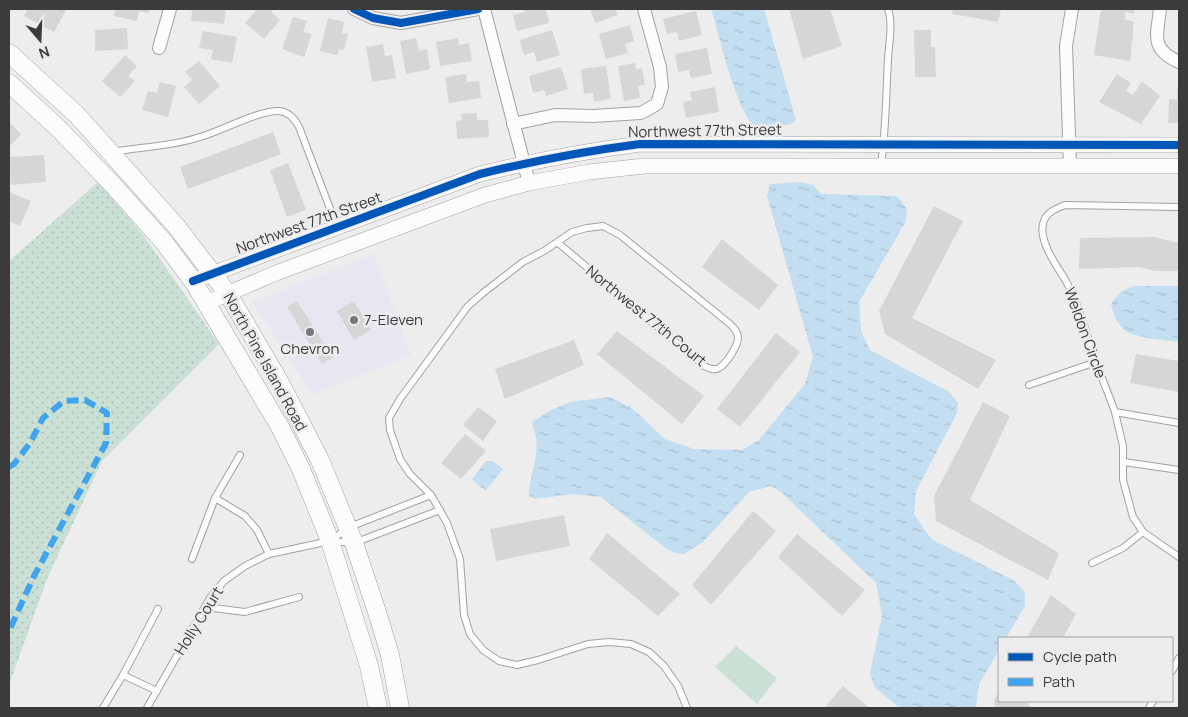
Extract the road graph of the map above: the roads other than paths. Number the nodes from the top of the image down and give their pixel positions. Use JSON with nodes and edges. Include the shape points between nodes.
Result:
{"nodes":[{"id":1,"x":170,"y":9,"type":"edge"},
{"id":2,"x":354,"y":9,"type":"edge"},
{"id":3,"x":478,"y":9,"type":"edge"},
{"id":4,"x":484,"y":9,"type":"edge"},
{"id":5,"x":644,"y":9,"type":"edge"},
{"id":6,"x":888,"y":9,"type":"edge"},
{"id":7,"x":1072,"y":9,"type":"edge"},
{"id":8,"x":1160,"y":9,"type":"edge"},
{"id":9,"x":159,"y":48,"type":"dead end"},
{"id":10,"x":9,"y":53,"type":"edge"},
{"id":11,"x":1179,"y":62,"type":"edge"},
{"id":12,"x":9,"y":83,"type":"edge"},
{"id":13,"x":514,"y":124,"type":"junction"},
{"id":14,"x":884,"y":144,"type":"junction"},
{"id":15,"x":1069,"y":145,"type":"junction"},
{"id":16,"x":1179,"y":145,"type":"edge"},
{"id":17,"x":110,"y":152,"type":"junction"},
{"id":18,"x":524,"y":163,"type":"junction"},
{"id":19,"x":881,"y":166,"type":"junction"},
{"id":20,"x":1070,"y":166,"type":"junction"},
{"id":21,"x":1179,"y":166,"type":"edge"},
{"id":22,"x":529,"y":184,"type":"junction"},
{"id":23,"x":1179,"y":207,"type":"edge"},
{"id":24,"x":337,"y":227,"type":"junction"},
{"id":25,"x":556,"y":242,"type":"junction"},
{"id":26,"x":348,"y":247,"type":"junction"},
{"id":27,"x":214,"y":273,"type":"junction"},
{"id":28,"x":193,"y":281,"type":"junction"},
{"id":29,"x":228,"y":294,"type":"junction"},
{"id":30,"x":206,"y":303,"type":"junction"},
{"id":31,"x":1096,"y":362,"type":"junction"},
{"id":32,"x":1029,"y":385,"type":"dead end"},
{"id":33,"x":1115,"y":412,"type":"junction"},
{"id":34,"x":1179,"y":423,"type":"edge"},
{"id":35,"x":240,"y":456,"type":"dead end"},
{"id":36,"x":1124,"y":462,"type":"junction"},
{"id":37,"x":1179,"y":470,"type":"edge"},
{"id":38,"x":431,"y":495,"type":"junction"},
{"id":39,"x":215,"y":498,"type":"junction"},
{"id":40,"x":440,"y":510,"type":"junction"},
{"id":41,"x":1143,"y":532,"type":"junction"},
{"id":42,"x":350,"y":535,"type":"junction"},
{"id":43,"x":330,"y":541,"type":"junction"},
{"id":44,"x":270,"y":554,"type":"junction"},
{"id":45,"x":1179,"y":557,"type":"edge"},
{"id":46,"x":192,"y":559,"type":"dead end"},
{"id":47,"x":1092,"y":562,"type":"dead end"},
{"id":48,"x":299,"y":597,"type":"dead end"},
{"id":49,"x":205,"y":607,"type":"junction"},
{"id":50,"x":158,"y":609,"type":"dead end"},
{"id":51,"x":1179,"y":658,"type":"edge"},
{"id":52,"x":1173,"y":669,"type":"edge"},
{"id":53,"x":122,"y":675,"type":"junction"},
{"id":54,"x":157,"y":691,"type":"junction"},
{"id":55,"x":103,"y":708,"type":"edge"},
{"id":56,"x":148,"y":708,"type":"edge"},
{"id":57,"x":378,"y":708,"type":"edge"},
{"id":58,"x":400,"y":708,"type":"edge"},
{"id":59,"x":687,"y":708,"type":"edge"}],
"edges":[{"from":1,"to":9,"type":"street"},
{"from":2,"to":3,"type":"street","via":[[373,18],[402,23]]},
{"from":4,"to":13,"type":"street"},
{"from":5,"to":13,"type":"street","via":[[660,67],[662,87],[657,104],[641,112],[555,115]]},
{"from":6,"to":14,"type":"lane","via":[[890,33]]},
{"from":7,"to":15,"type":"street","via":[[1066,46]]},
{"from":8,"to":11,"type":"street","via":[[1156,40],[1163,54]]},
{"from":10,"to":17,"type":"main road","name":"North Pine Island Road","via":[[77,115]]},
{"from":12,"to":28,"type":"main road","name":"North Pine Island Road","via":[[113,185],[163,240]]},
{"from":13,"to":18,"type":"street"},
{"from":14,"to":15,"type":"street","name":"Northwest 77th Street"},
{"from":14,"to":18,"type":"street","name":"Northwest 77th Street","via":[[640,144]]},
{"from":14,"to":19,"type":"lane"},
{"from":15,"to":16,"type":"street","name":"Northwest 77th Street"},
{"from":15,"to":20,"type":"street"},
{"from":17,"to":24,"type":"lane","via":[[203,136],[264,113],[285,112],[299,127]]},
{"from":17,"to":27,"type":"main road","name":"North Pine Island Road"},
{"from":18,"to":22,"type":"street"},
{"from":18,"to":24,"type":"street","name":"Northwest 77th Street","via":[[480,174]]},
{"from":19,"to":20,"type":"street"},
{"from":19,"to":22,"type":"street","via":[[644,166],[589,172]]},
{"from":20,"to":21,"type":"street"},
{"from":22,"to":26,"type":"street","via":[[485,195]]},
{"from":23,"to":31,"type":"lane","name":"Weldon Circle","via":[[1065,206],[1047,215],[1042,225],[1043,237],[1074,296]]},
{"from":24,"to":26,"type":"street"},
{"from":24,"to":27,"type":"street","name":"Northwest 77th Street"},
{"from":25,"to":25,"type":"lane","name":"Northwest 77th Court","via":[[572,232],[603,226],[620,235],[730,324],[736,331],[736,348],[720,368],[712,370],[704,366]]},
{"from":25,"to":38,"type":"lane","name":"Northwest 77th Court","via":[[523,262],[468,306],[389,418],[400,460]]},
{"from":26,"to":29,"type":"street"},
{"from":27,"to":28,"type":"street","name":"Northwest 77th Street"},
{"from":27,"to":29,"type":"main road","name":"North Pine Island Road"},
{"from":28,"to":30,"type":"main road","name":"North Pine Island Road"},
{"from":29,"to":30,"type":"street"},
{"from":29,"to":42,"type":"main road","name":"North Pine Island Road","via":[[320,460]]},
{"from":30,"to":43,"type":"main road","name":"North Pine Island Road","via":[[280,427]]},
{"from":31,"to":32,"type":"lane"},
{"from":31,"to":33,"type":"lane","name":"Weldon Circle"},
{"from":33,"to":34,"type":"lane"},
{"from":33,"to":36,"type":"lane","name":"Weldon Circle"},
{"from":35,"to":39,"type":"lane"},
{"from":36,"to":37,"type":"lane"},
{"from":36,"to":41,"type":"lane","name":"Weldon Circle","via":[[1127,499]]},
{"from":38,"to":40,"type":"lane","name":"Northwest 77th Court"},
{"from":38,"to":42,"type":"lane"},
{"from":39,"to":44,"type":"lane","via":[[245,516]]},
{"from":39,"to":46,"type":"lane"},
{"from":40,"to":42,"type":"lane"},
{"from":40,"to":59,"type":"lane","name":"Northwest 77th Court","via":[[460,560],[464,615],[470,634],[483,650],[498,660],[517,665],[588,644],[631,644],[649,652],[664,666],[678,686]]},
{"from":41,"to":45,"type":"lane","name":"Weldon Circle"},
{"from":41,"to":47,"type":"lane","via":[[1123,548]]},
{"from":42,"to":43,"type":"lane"},
{"from":42,"to":43,"type":"lane"},
{"from":42,"to":58,"type":"main road","name":"North Pine Island Road","via":[[385,639]]},
{"from":43,"to":44,"type":"lane","name":"Holly Court"},
{"from":43,"to":57,"type":"main road","name":"North Pine Island Road","via":[[369,666]]},
{"from":44,"to":49,"type":"lane","name":"Holly Court","via":[[224,581]]},
{"from":48,"to":49,"type":"lane","via":[[245,612]]},
{"from":49,"to":54,"type":"lane","name":"Holly Court"},
{"from":50,"to":53,"type":"lane"},
{"from":51,"to":52,"type":"lane"},
{"from":53,"to":54,"type":"lane"},
{"from":53,"to":55,"type":"lane"},
{"from":54,"to":56,"type":"lane","name":"Holly Court"}]}
